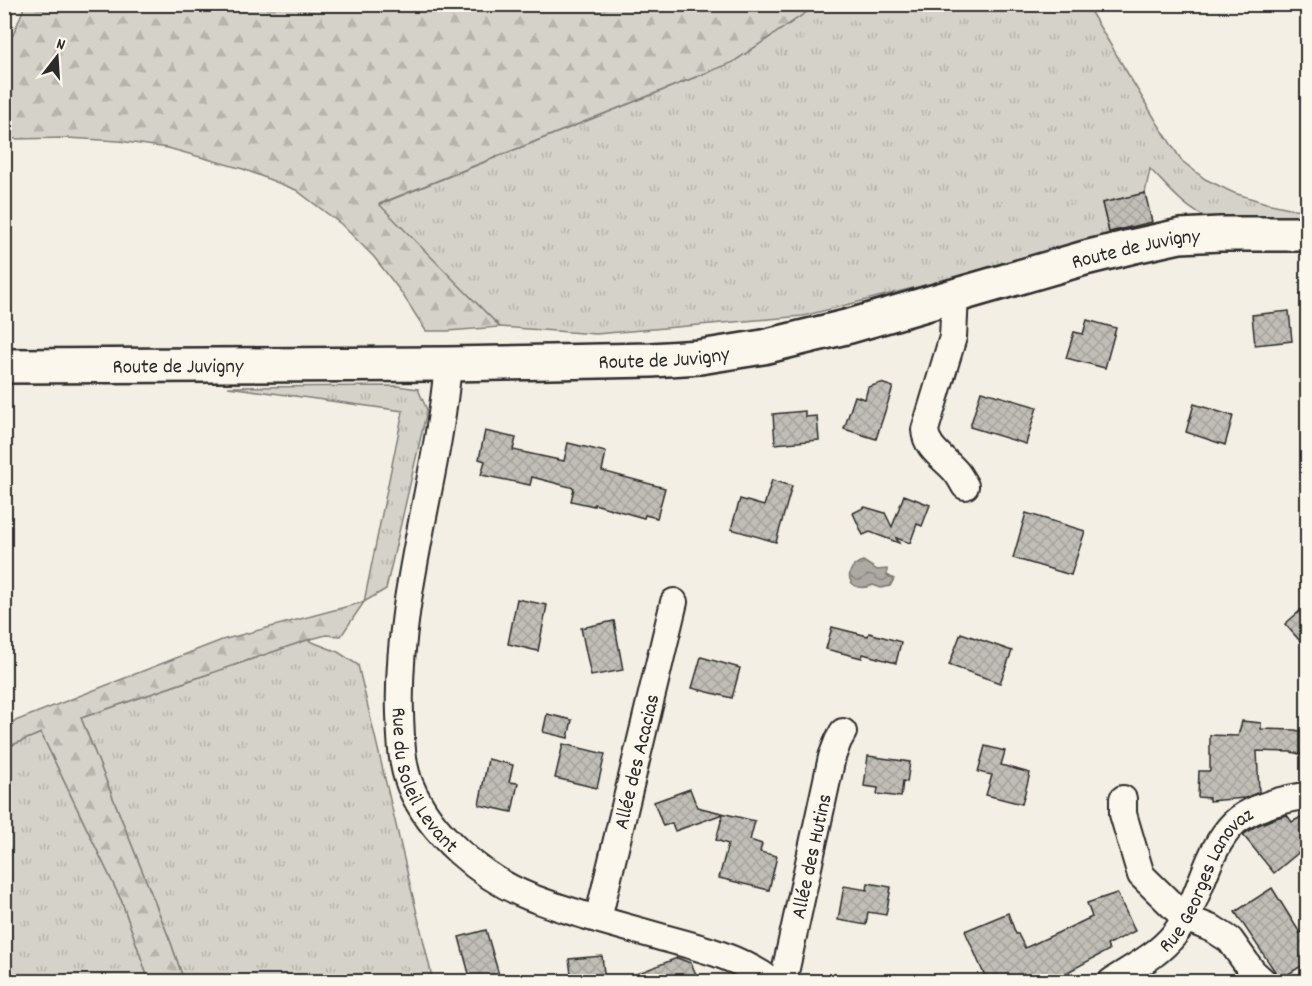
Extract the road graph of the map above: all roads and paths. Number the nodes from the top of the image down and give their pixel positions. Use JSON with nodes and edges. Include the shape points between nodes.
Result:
{"nodes":[{"id":1,"x":1308,"y":234,"type":"edge"},
{"id":2,"x":955,"y":296,"type":"junction"},
{"id":3,"x":448,"y":364,"type":"junction"},
{"id":4,"x":4,"y":366,"type":"edge"},
{"id":5,"x":965,"y":486,"type":"dead end"},
{"id":6,"x":674,"y":602,"type":"dead end"},
{"id":7,"x":843,"y":732,"type":"dead end"},
{"id":8,"x":1308,"y":796,"type":"edge"},
{"id":9,"x":1123,"y":799,"type":"dead end"},
{"id":10,"x":1185,"y":918,"type":"junction"},
{"id":11,"x":598,"y":919,"type":"junction"},
{"id":12,"x":773,"y":981,"type":"edge"},
{"id":13,"x":783,"y":981,"type":"edge"},
{"id":14,"x":1111,"y":981,"type":"edge"},
{"id":15,"x":1264,"y":981,"type":"edge"}],
"edges":[{"from":1,"to":2,"type":"street","name":"Route de Juvigny","via":[[1180,236],[1085,258]]},
{"from":2,"to":3,"type":"street","name":"Route de Juvigny","via":[[763,347],[700,357]]},
{"from":2,"to":5,"type":"street","via":[[953,337],[925,430],[926,438]]},
{"from":3,"to":4,"type":"street","name":"Route de Juvigny"},
{"from":3,"to":11,"type":"street","name":"Rue du Soleil Levant","via":[[402,637],[400,707],[405,767],[430,819],[484,873],[520,893]]},
{"from":6,"to":11,"type":"street","name":"Allée des Acacias"},
{"from":7,"to":13,"type":"street","name":"Allée des Hutins","via":[[832,758]]},
{"from":8,"to":10,"type":"street","name":"Rue Georges Lanovaz","via":[[1268,804],[1235,822],[1216,848]]},
{"from":9,"to":10,"type":"street","via":[[1123,814],[1141,875]]},
{"from":10,"to":14,"type":"street","name":"Rue Georges Lanovaz","via":[[1161,948]]},
{"from":10,"to":15,"type":"street","via":[[1226,936]]},
{"from":11,"to":12,"type":"street","name":"Rue du Soleil Levant","via":[[723,955]]}]}
